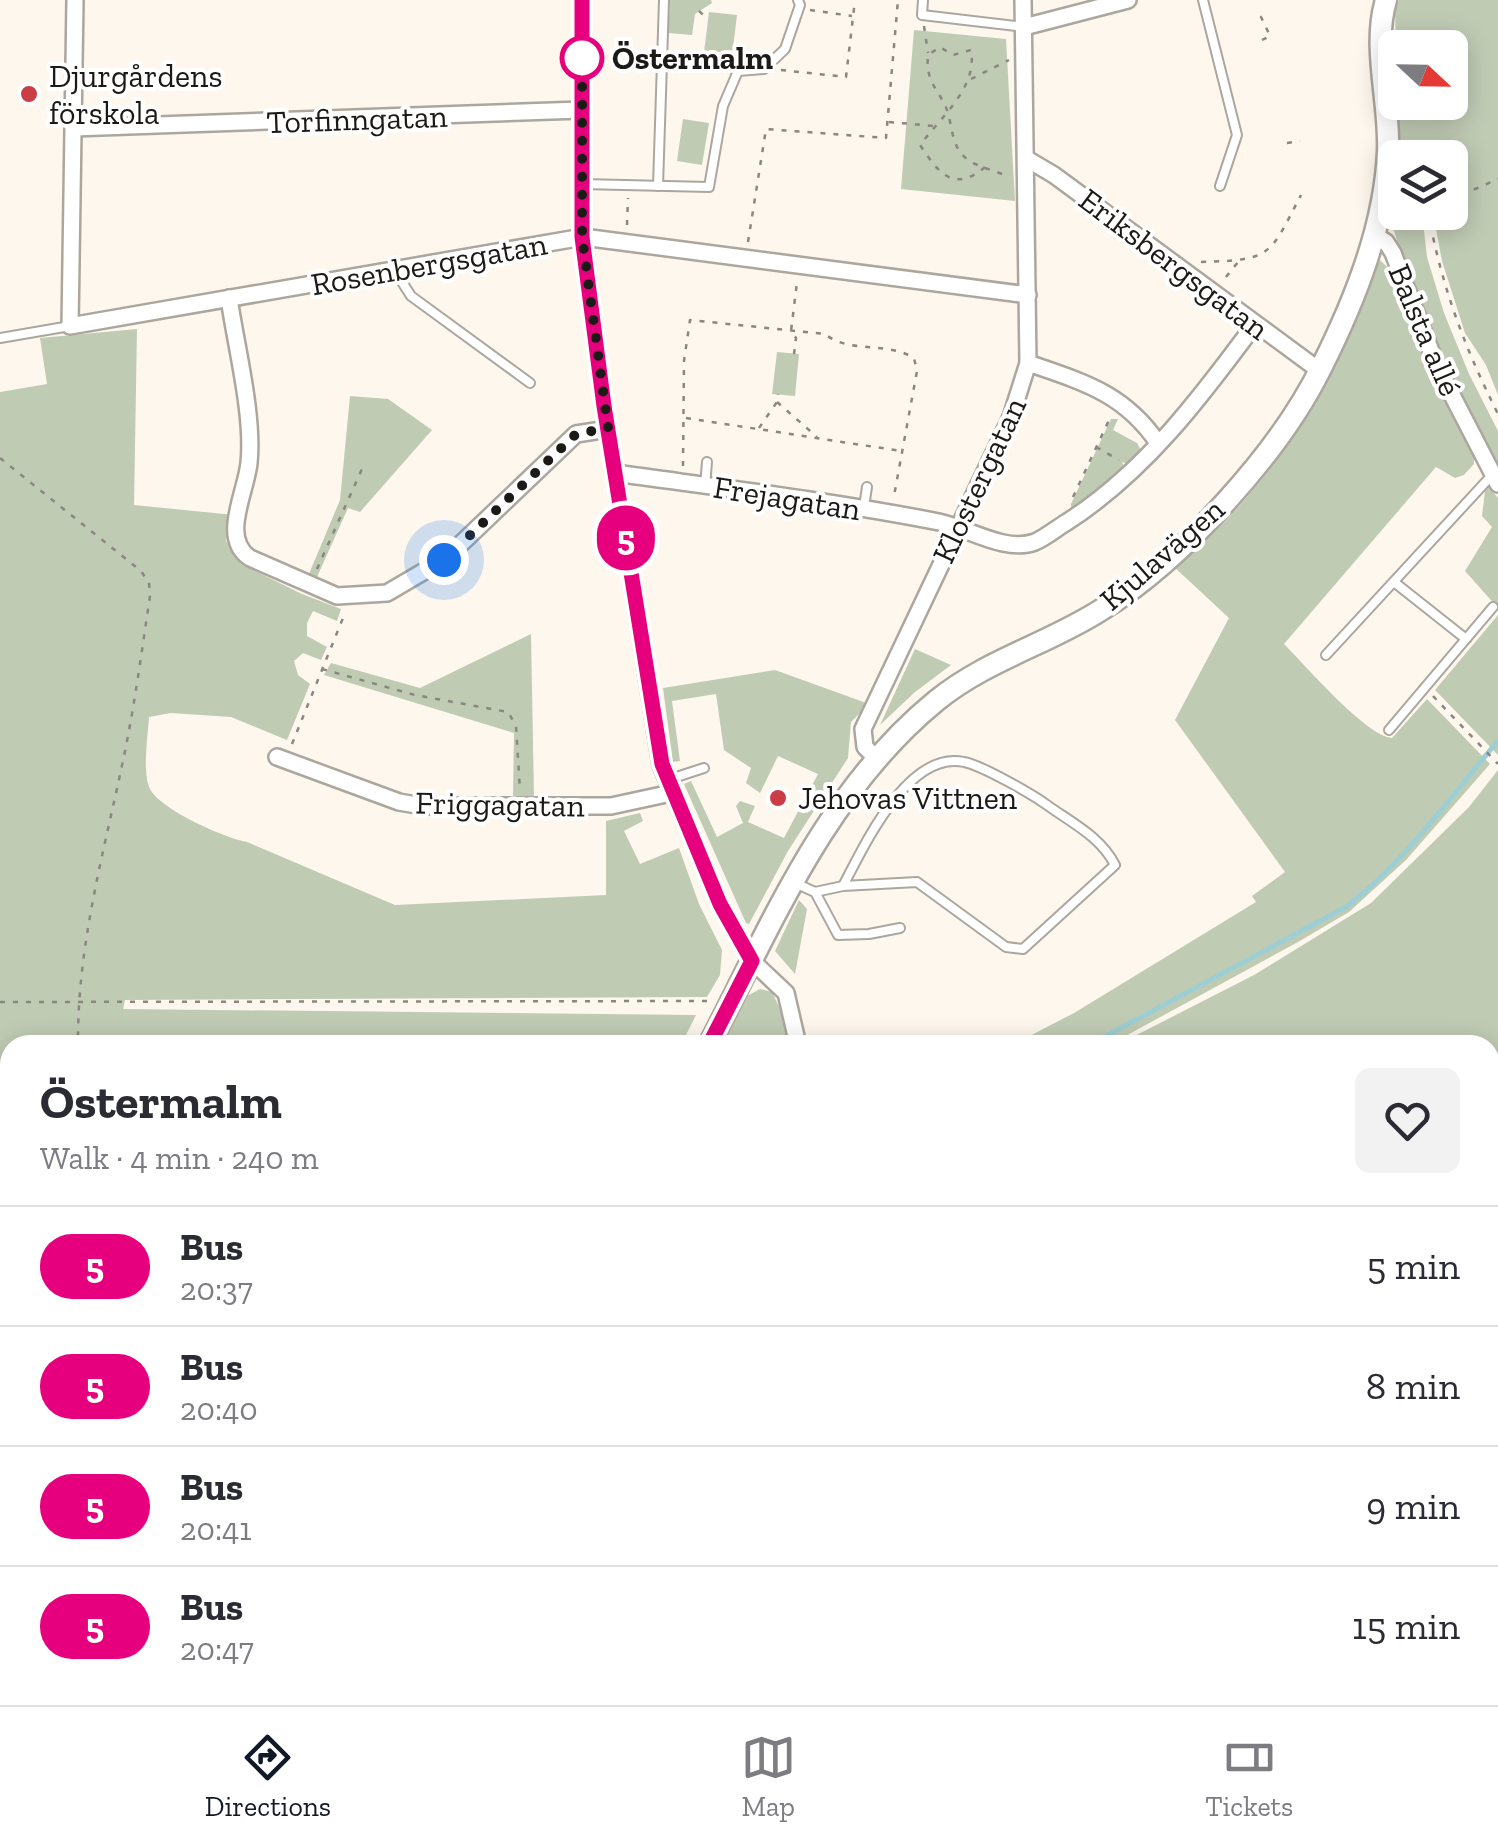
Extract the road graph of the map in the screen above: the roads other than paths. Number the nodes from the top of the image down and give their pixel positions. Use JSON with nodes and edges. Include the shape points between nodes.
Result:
{"nodes":[{"id":1,"x":75,"y":0,"type":"edge"},
{"id":2,"x":582,"y":0,"type":"edge"},
{"id":3,"x":664,"y":0,"type":"edge"},
{"id":4,"x":798,"y":0,"type":"edge"},
{"id":5,"x":923,"y":0,"type":"edge"},
{"id":6,"x":1024,"y":0,"type":"edge"},
{"id":7,"x":1123,"y":0,"type":"edge"},
{"id":8,"x":1203,"y":0,"type":"edge"},
{"id":9,"x":1386,"y":0,"type":"edge"},
{"id":10,"x":1024,"y":27,"type":"junction"},
{"id":11,"x":582,"y":110,"type":"junction"},
{"id":12,"x":72,"y":128,"type":"junction"},
{"id":13,"x":1027,"y":159,"type":"junction"},
{"id":14,"x":582,"y":184,"type":"junction"},
{"id":15,"x":658,"y":186,"type":"junction"},
{"id":16,"x":1220,"y":186,"type":"dead end"},
{"id":17,"x":1374,"y":234,"type":"junction"},
{"id":18,"x":582,"y":237,"type":"junction"},
{"id":19,"x":395,"y":271,"type":"junction"},
{"id":20,"x":1028,"y":296,"type":"junction"},
{"id":21,"x":228,"y":298,"type":"junction"},
{"id":22,"x":1254,"y":324,"type":"junction"},
{"id":23,"x":70,"y":326,"type":"junction"},
{"id":24,"x":0,"y":338,"type":"edge"},
{"id":25,"x":1028,"y":364,"type":"junction"},
{"id":26,"x":1320,"y":371,"type":"junction"},
{"id":27,"x":530,"y":383,"type":"dead end"},
{"id":28,"x":608,"y":428,"type":"junction"},
{"id":29,"x":1158,"y":444,"type":"junction"},
{"id":30,"x":708,"y":462,"type":"dead end"},
{"id":31,"x":615,"y":473,"type":"junction"},
{"id":32,"x":1496,"y":479,"type":"edge"},
{"id":33,"x":706,"y":486,"type":"junction"},
{"id":34,"x":867,"y":487,"type":"dead end"},
{"id":35,"x":864,"y":510,"type":"junction"},
{"id":36,"x":958,"y":526,"type":"junction"},
{"id":37,"x":1394,"y":582,"type":"junction"},
{"id":38,"x":1493,"y":607,"type":"dead end"},
{"id":39,"x":1466,"y":639,"type":"junction"},
{"id":40,"x":1326,"y":655,"type":"dead end"},
{"id":41,"x":1389,"y":730,"type":"dead end"},
{"id":42,"x":281,"y":758,"type":"road end"},
{"id":43,"x":877,"y":759,"type":"junction"},
{"id":44,"x":704,"y":768,"type":"dead end"},
{"id":45,"x":669,"y":787,"type":"junction"},
{"id":46,"x":793,"y":882,"type":"junction"},
{"id":47,"x":842,"y":886,"type":"junction"},
{"id":48,"x":814,"y":892,"type":"junction"},
{"id":49,"x":900,"y":928,"type":"dead end"},
{"id":50,"x":752,"y":961,"type":"junction"},
{"id":51,"x":714,"y":1035,"type":"edge"},
{"id":52,"x":796,"y":1035,"type":"edge"}],
"edges":[{"from":1,"to":12,"type":"street"},
{"from":2,"to":11,"type":"street"},
{"from":3,"to":15,"type":"lane"},
{"from":4,"to":15,"type":"lane","via":[[785,49],[764,69],[738,71],[723,106],[709,187]]},
{"from":5,"to":10,"type":"lane","via":[[922,16]]},
{"from":6,"to":10,"type":"street","name":"Klostergatan"},
{"from":7,"to":10,"type":"street"},
{"from":8,"to":16,"type":"lane","via":[[1237,135]]},
{"from":9,"to":17,"type":"street","name":"Kjulavägen","via":[[1388,148]]},
{"from":10,"to":13,"type":"street","name":"Klostergatan"},
{"from":11,"to":12,"type":"street","name":"Torfinngatan"},
{"from":11,"to":14,"type":"street"},
{"from":12,"to":23,"type":"street"},
{"from":13,"to":20,"type":"street","name":"Klostergatan"},
{"from":13,"to":22,"type":"street","name":"Eriksbergsgatan"},
{"from":14,"to":15,"type":"lane"},
{"from":14,"to":18,"type":"street"},
{"from":17,"to":26,"type":"street","name":"Kjulavägen"},
{"from":17,"to":32,"type":"street","name":"Balsta allé","via":[[1393,253],[1436,364]]},
{"from":18,"to":19,"type":"street","name":"Rosenbergsgatan"},
{"from":18,"to":20,"type":"street","name":"Rosenbergsgatan"},
{"from":18,"to":28,"type":"street"},
{"from":19,"to":21,"type":"street","name":"Rosenbergsgatan"},
{"from":19,"to":27,"type":"lane","via":[[411,296]]},
{"from":20,"to":25,"type":"street","name":"Klostergatan"},
{"from":21,"to":23,"type":"street","name":"Rosenbergsgatan"},
{"from":21,"to":28,"type":"street","via":[[250,435],[235,541],[250,558],[337,596],[386,594],[444,560],[576,434]]},
{"from":22,"to":26,"type":"street","name":"Eriksbergsgatan"},
{"from":22,"to":29,"type":"street","name":"Frejagatan"},
{"from":23,"to":24,"type":"lane"},
{"from":25,"to":29,"type":"street","via":[[1118,400]]},
{"from":25,"to":36,"type":"street","name":"Klostergatan","via":[[1011,417]]},
{"from":26,"to":43,"type":"street","name":"Kjulavägen","via":[[1272,444],[1178,550],[1101,610],[938,699]]},
{"from":28,"to":31,"type":"street"},
{"from":29,"to":36,"type":"street","name":"Frejagatan","via":[[1036,542],[1007,542]]},
{"from":30,"to":33,"type":"lane"},
{"from":31,"to":33,"type":"street","name":"Frejagatan"},
{"from":31,"to":45,"type":"street"},
{"from":32,"to":37,"type":"lane"},
{"from":33,"to":35,"type":"street","name":"Frejagatan"},
{"from":34,"to":35,"type":"lane"},
{"from":35,"to":36,"type":"street","name":"Frejagatan"},
{"from":36,"to":43,"type":"street","name":"Klostergatan","via":[[862,728],[865,747]]},
{"from":37,"to":39,"type":"lane"},
{"from":37,"to":40,"type":"lane"},
{"from":38,"to":39,"type":"lane"},
{"from":39,"to":41,"type":"lane"},
{"from":42,"to":45,"type":"street","name":"Friggagatan","via":[[411,805],[611,806]]},
{"from":43,"to":46,"type":"street","name":"Kjulavägen"},
{"from":44,"to":45,"type":"lane"},
{"from":45,"to":50,"type":"street"},
{"from":46,"to":48,"type":"lane"},
{"from":46,"to":50,"type":"street","name":"Kjulavägen"},
{"from":47,"to":47,"type":"lane","via":[[917,882],[1006,947],[1023,949],[1114,865],[1106,846],[1036,798],[964,762],[931,765],[880,815]]},
{"from":47,"to":48,"type":"lane"},
{"from":48,"to":49,"type":"lane","via":[[838,935]]},
{"from":50,"to":51,"type":"street","name":"Kjulavägen"},
{"from":50,"to":52,"type":"street","via":[[786,993]]}]}
